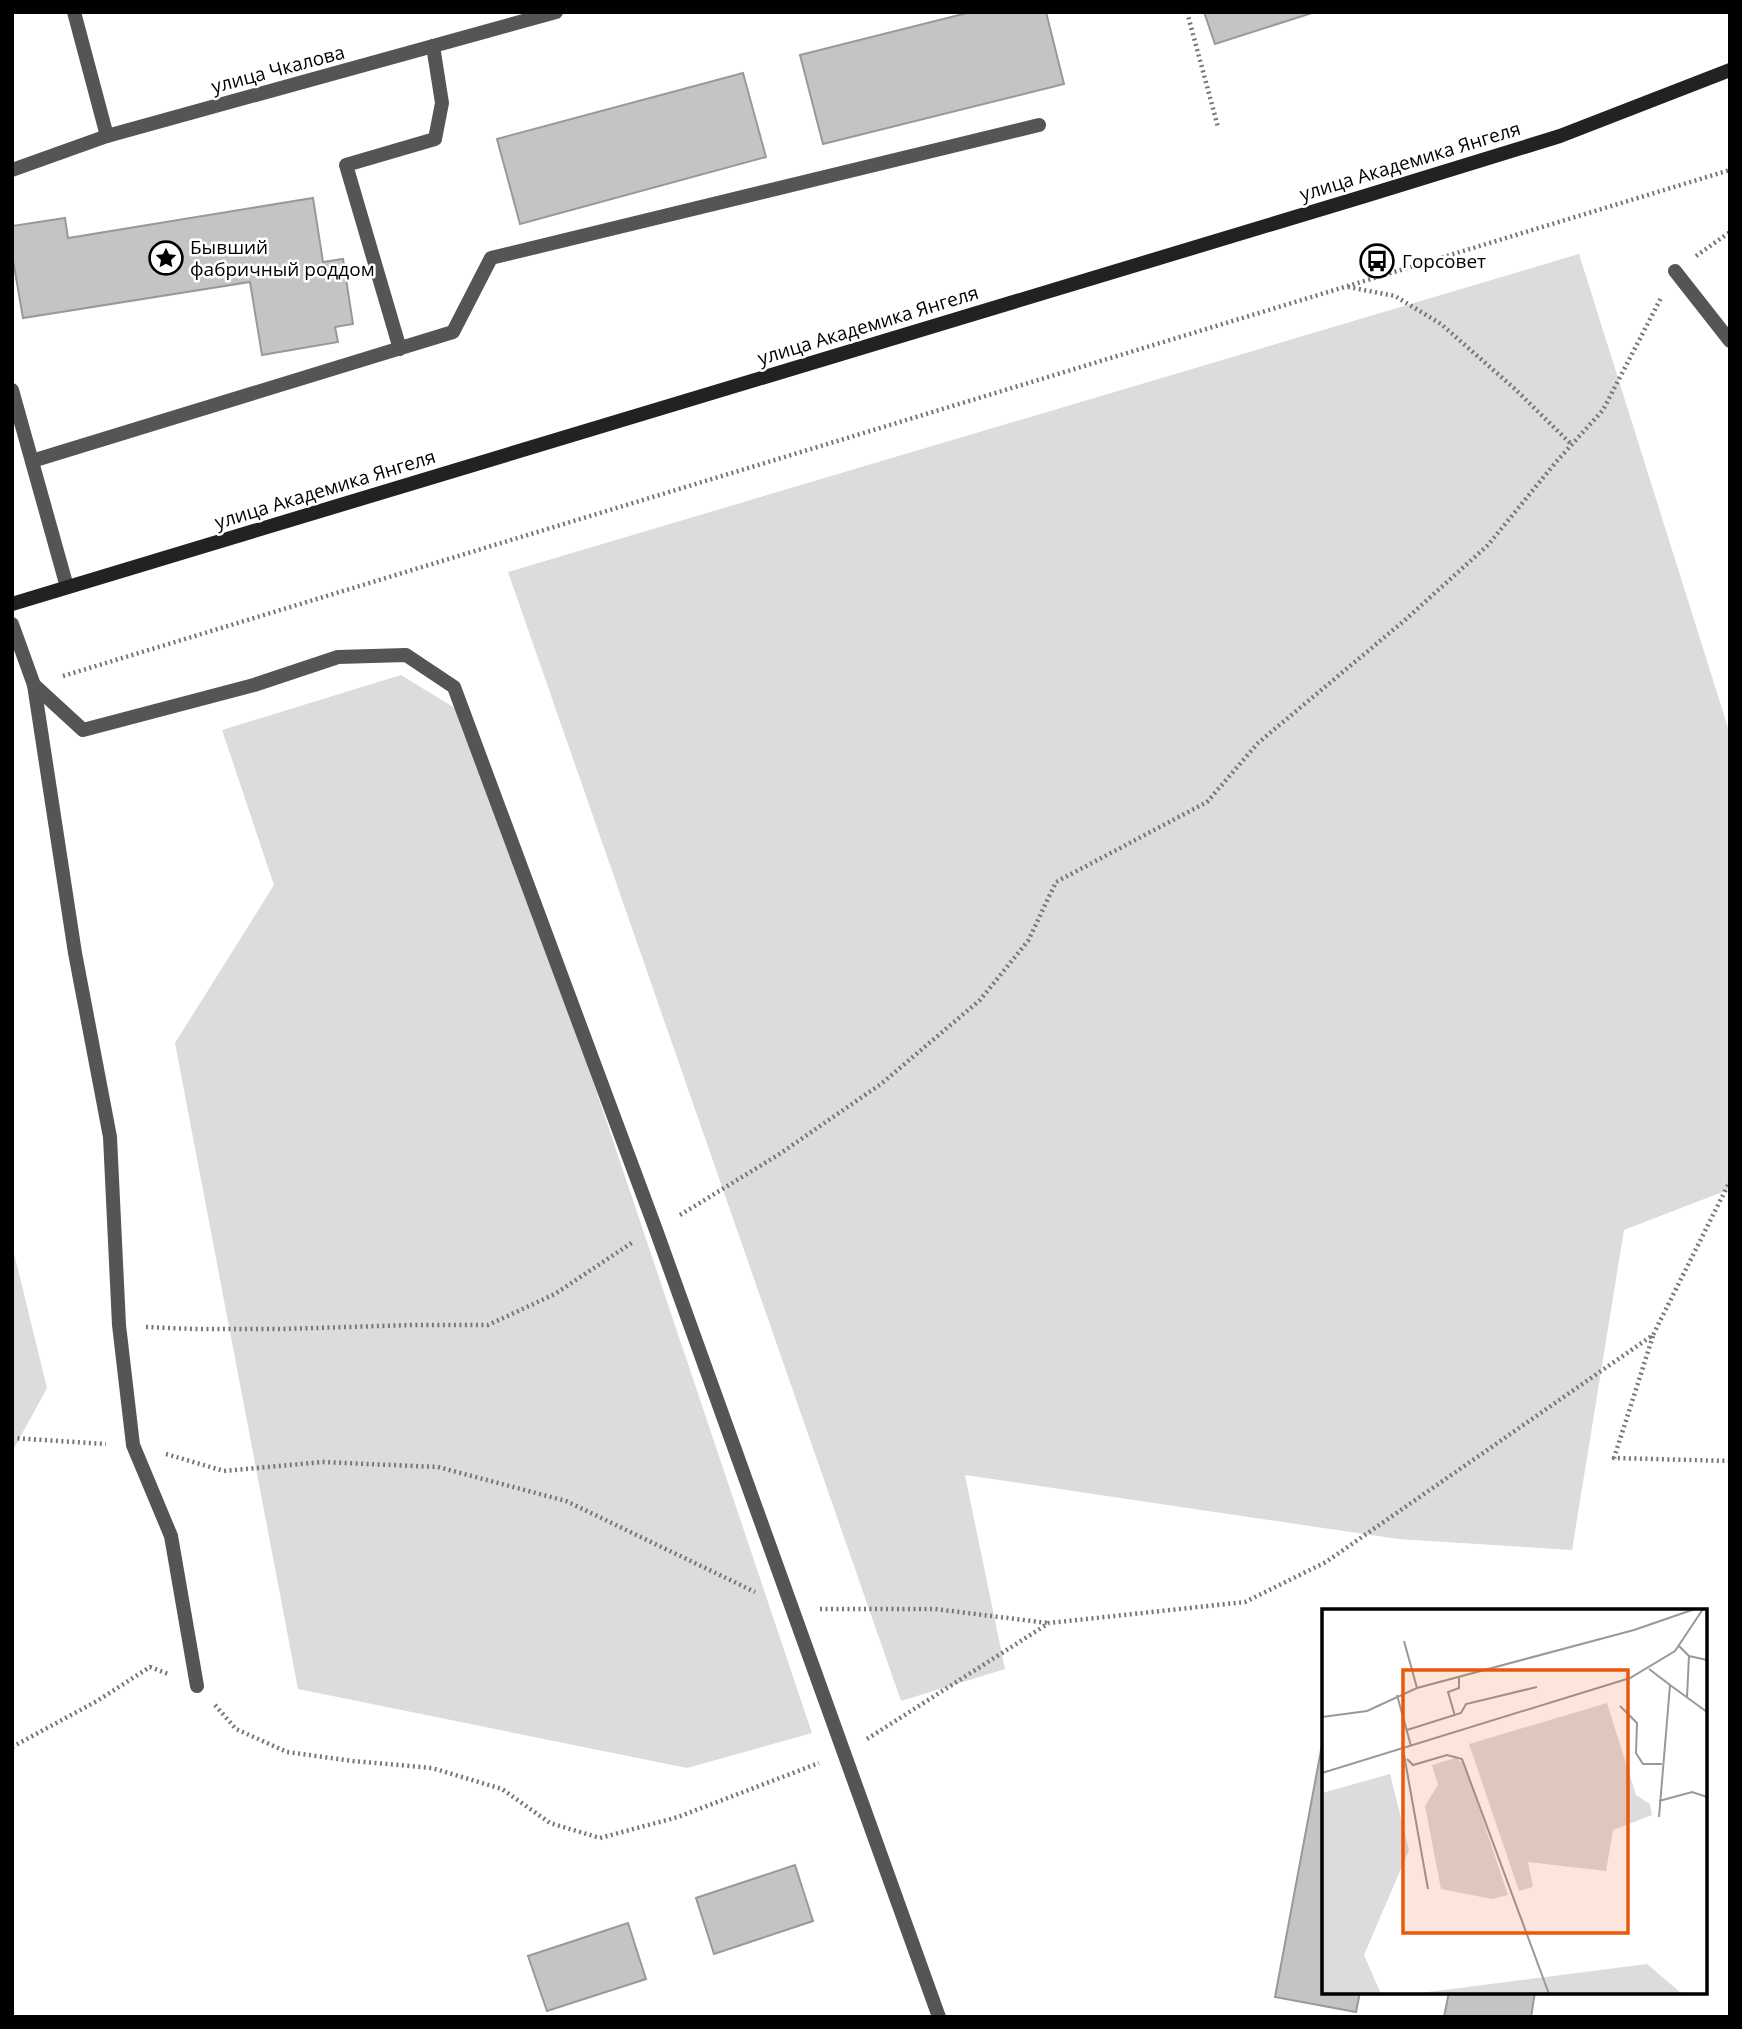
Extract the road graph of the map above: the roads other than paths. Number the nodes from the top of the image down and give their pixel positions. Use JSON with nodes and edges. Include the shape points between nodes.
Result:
{"nodes":[{"id":1,"x":74,"y":12,"type":"edge"},
{"id":2,"x":556,"y":12,"type":"edge"},
{"id":3,"x":433,"y":46,"type":"junction"},
{"id":4,"x":1730,"y":70,"type":"edge"},
{"id":5,"x":1040,"y":125,"type":"dead end"},
{"id":6,"x":107,"y":136,"type":"junction"},
{"id":7,"x":12,"y":170,"type":"edge"},
{"id":8,"x":1675,"y":271,"type":"road end"},
{"id":9,"x":1730,"y":341,"type":"edge"},
{"id":10,"x":400,"y":349,"type":"junction"},
{"id":11,"x":12,"y":390,"type":"edge"},
{"id":12,"x":32,"y":461,"type":"junction"},
{"id":13,"x":67,"y":587,"type":"junction"},
{"id":14,"x":12,"y":604,"type":"edge"},
{"id":15,"x":12,"y":624,"type":"edge"},
{"id":16,"x":34,"y":685,"type":"junction"},
{"id":17,"x":197,"y":1686,"type":"road end"},
{"id":18,"x":939,"y":2017,"type":"edge"}],
"edges":[{"from":1,"to":6,"type":"street"},
{"from":2,"to":3,"type":"street","name":"улица Чкалова"},
{"from":3,"to":6,"type":"street","name":"улица Чкалова"},
{"from":3,"to":10,"type":"street","via":[[442,103],[435,139],[346,165]]},
{"from":4,"to":13,"type":"main road","name":"улица Академика Янгеля","via":[[1560,136]]},
{"from":5,"to":10,"type":"street","via":[[491,258],[453,332]]},
{"from":6,"to":7,"type":"street","name":"улица Чкалова"},
{"from":8,"to":9,"type":"street"},
{"from":10,"to":12,"type":"street"},
{"from":11,"to":12,"type":"street"},
{"from":12,"to":13,"type":"street"},
{"from":13,"to":14,"type":"main road","name":"улица Академика Янгеля"},
{"from":15,"to":16,"type":"street"},
{"from":16,"to":17,"type":"street","via":[[75,953],[110,1137],[119,1325],[133,1445],[171,1536]]},
{"from":16,"to":18,"type":"street","via":[[83,730],[254,685],[338,657],[406,655],[454,687],[656,1230]]}]}
